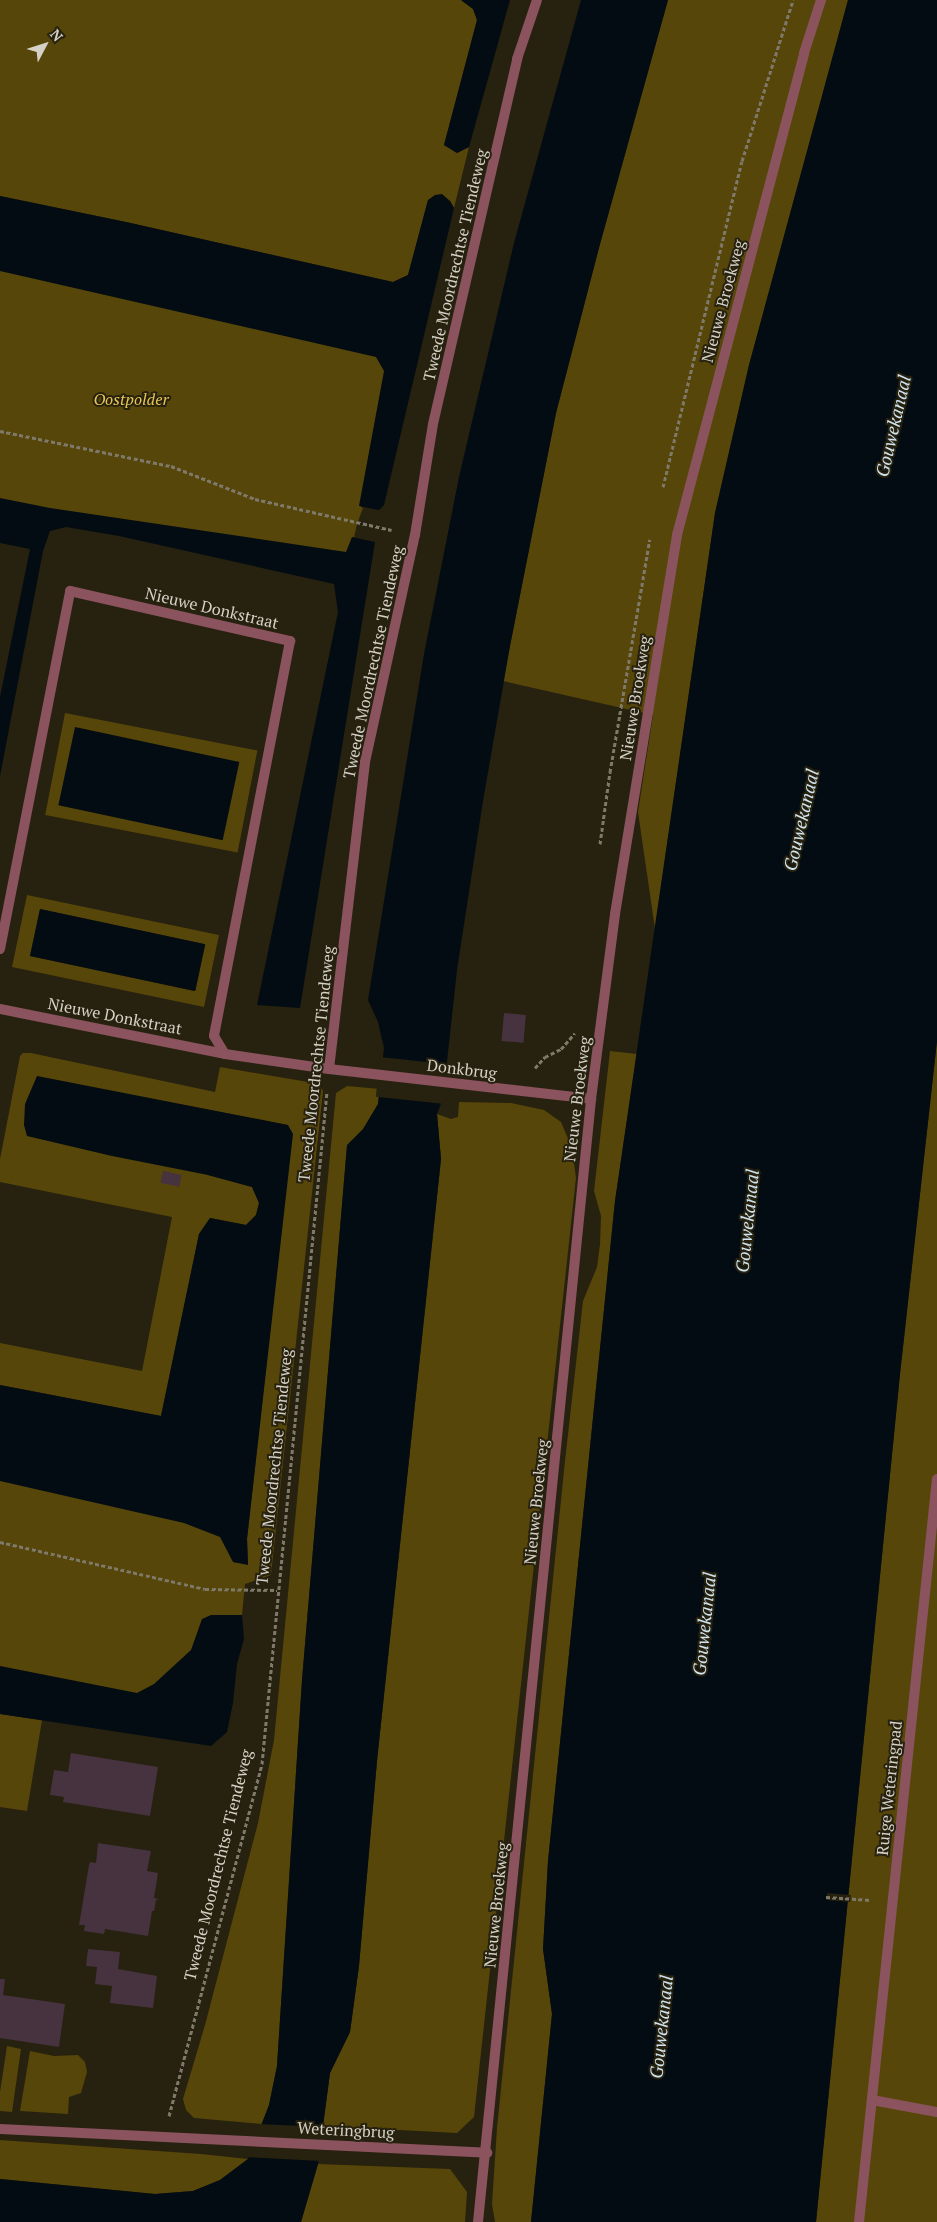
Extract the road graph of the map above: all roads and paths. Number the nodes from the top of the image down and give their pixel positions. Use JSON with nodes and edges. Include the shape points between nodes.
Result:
{"nodes":[{"id":1,"x":537,"y":0,"type":"edge"},
{"id":2,"x":821,"y":0,"type":"edge"},
{"id":3,"x":0,"y":430,"type":"edge"},
{"id":4,"x":415,"y":535,"type":"junction"},
{"id":5,"x":0,"y":949,"type":"edge"},
{"id":6,"x":0,"y":1009,"type":"edge"},
{"id":7,"x":225,"y":1054,"type":"junction"},
{"id":8,"x":329,"y":1069,"type":"junction"},
{"id":9,"x":591,"y":1099,"type":"junction"},
{"id":10,"x":937,"y":1479,"type":"edge"},
{"id":11,"x":0,"y":1542,"type":"edge"},
{"id":12,"x":277,"y":1590,"type":"junction"},
{"id":13,"x":826,"y":1896,"type":"dead end"},
{"id":14,"x":892,"y":1903,"type":"junction"},
{"id":15,"x":872,"y":2100,"type":"junction"},
{"id":16,"x":937,"y":2112,"type":"edge"},
{"id":17,"x":0,"y":2129,"type":"edge"},
{"id":18,"x":164,"y":2137,"type":"junction"},
{"id":19,"x":487,"y":2154,"type":"junction"},
{"id":20,"x":478,"y":2222,"type":"edge"},
{"id":21,"x":859,"y":2222,"type":"edge"}],
"edges":[{"from":1,"to":4,"type":"street","name":"Tweede Moordrechtse Tiendeweg","via":[[517,59],[438,405]]},
{"from":2,"to":9,"type":"street","name":"Nieuwe Broekweg","via":[[804,53],[676,535],[615,914]]},
{"from":3,"to":4,"type":"path","via":[[171,466],[255,499]]},
{"from":4,"to":8,"type":"street","name":"Tweede Moordrechtse Tiendeweg","via":[[366,762]]},
{"from":5,"to":7,"type":"street","name":"Nieuwe Donkstraat","via":[[70,591],[290,641],[214,1036]]},
{"from":6,"to":7,"type":"street","name":"Nieuwe Donkstraat"},
{"from":7,"to":8,"type":"street","name":"Nieuwe Donkstraat"},
{"from":8,"to":9,"type":"street","name":"Donkbrug"},
{"from":8,"to":12,"type":"path","name":"Tweede Moordrechtse Tiendeweg"},
{"from":9,"to":19,"type":"street","name":"Nieuwe Broekweg"},
{"from":10,"to":14,"type":"street","name":"Ruige Weteringpad"},
{"from":11,"to":12,"type":"path","via":[[205,1589]]},
{"from":12,"to":18,"type":"path","name":"Tweede Moordrechtse Tiendeweg","via":[[262,1764]]},
{"from":13,"to":14,"type":"path"},
{"from":14,"to":15,"type":"street","name":"Ruige Weteringpad"},
{"from":15,"to":16,"type":"street"},
{"from":15,"to":21,"type":"street","name":"Ruige Weteringpad"},
{"from":17,"to":18,"type":"street"},
{"from":18,"to":19,"type":"street","name":"Weteringbrug"},
{"from":19,"to":20,"type":"street","name":"Nieuwe Broekweg"}]}
